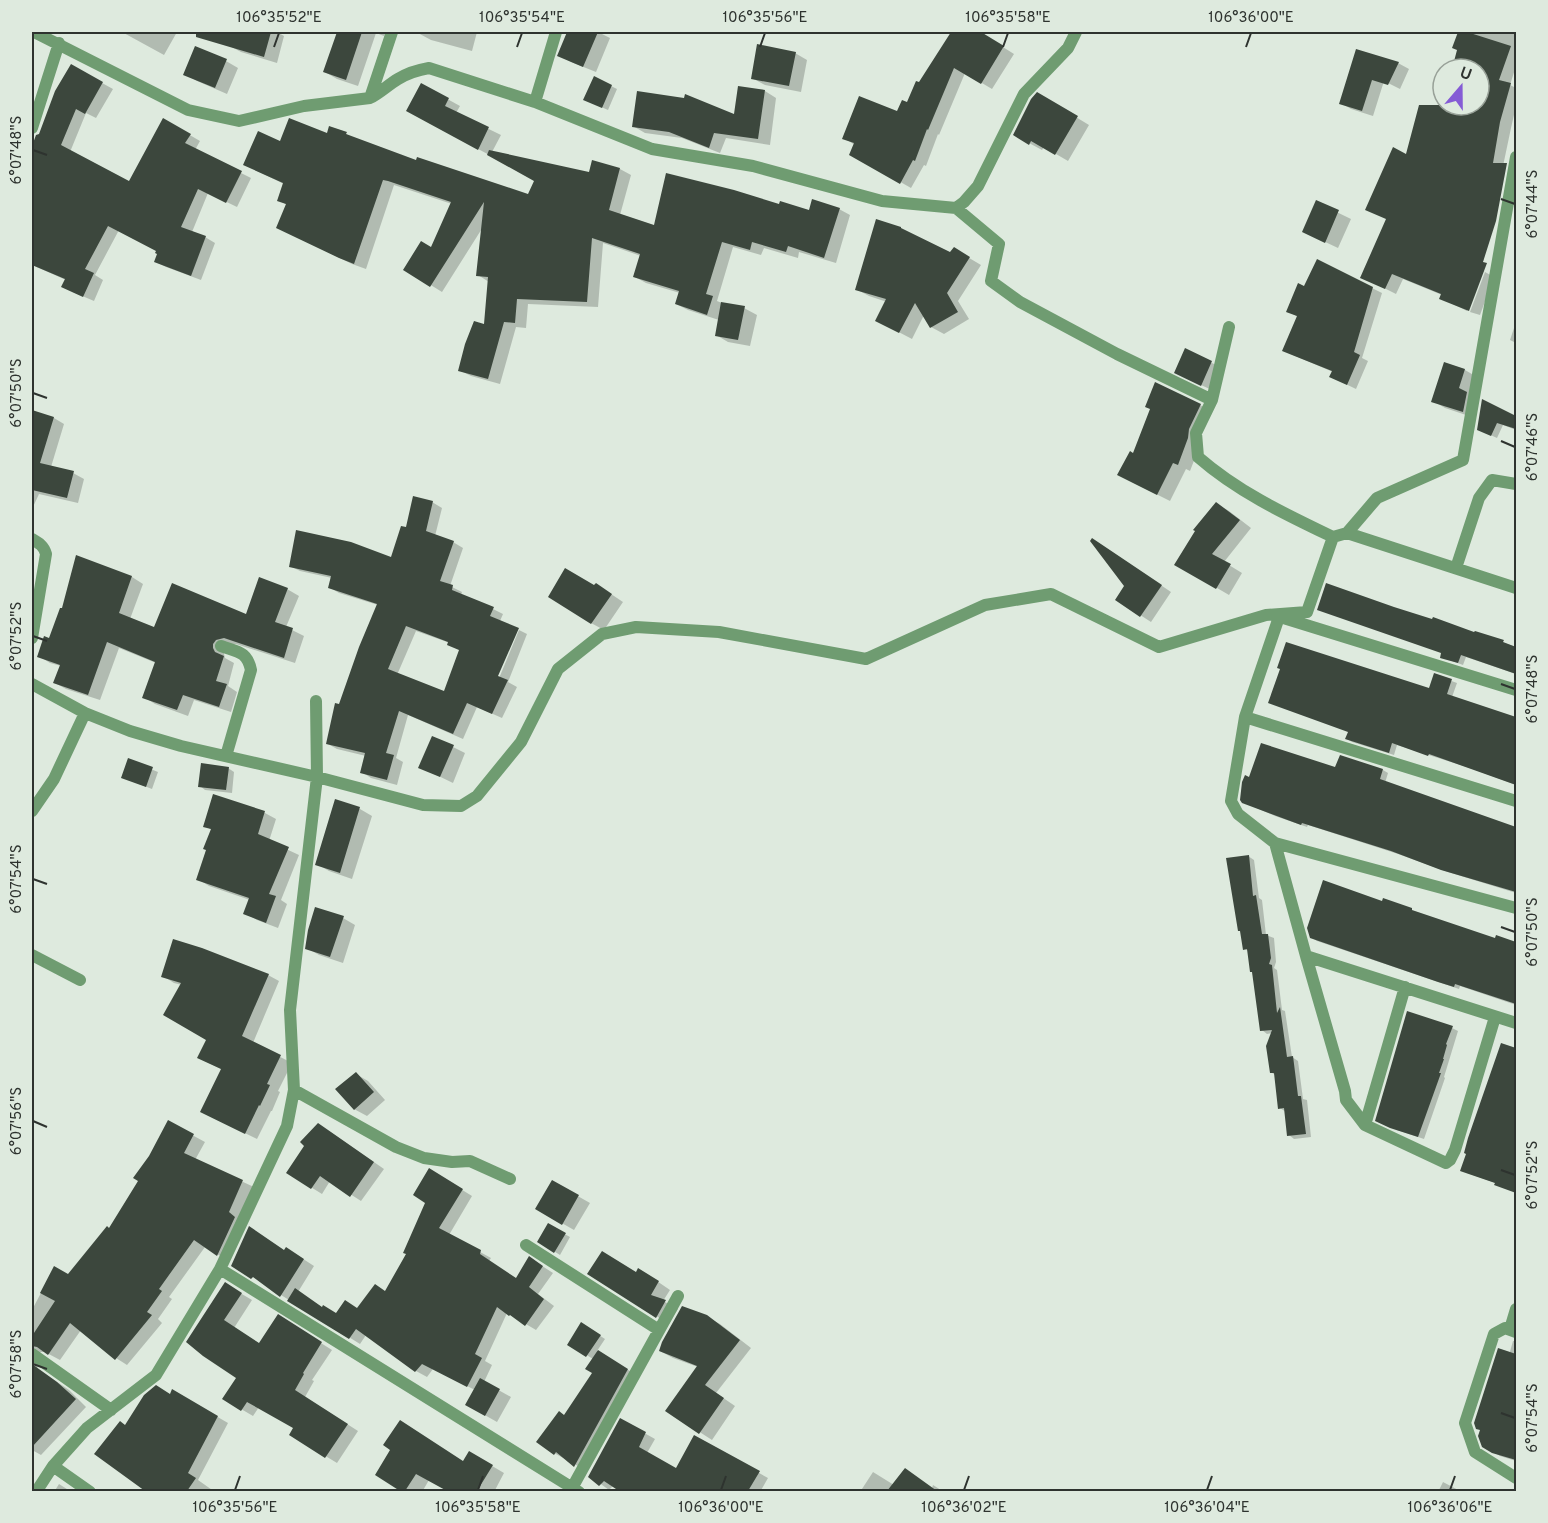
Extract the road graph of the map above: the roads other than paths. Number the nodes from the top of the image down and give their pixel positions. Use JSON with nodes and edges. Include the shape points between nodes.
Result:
{"nodes":[{"id":1,"x":34,"y":32,"type":"edge"},
{"id":2,"x":392,"y":32,"type":"edge"},
{"id":3,"x":556,"y":32,"type":"edge"},
{"id":4,"x":1076,"y":32,"type":"edge"},
{"id":5,"x":59,"y":43,"type":"junction"},
{"id":6,"x":370,"y":98,"type":"junction"},
{"id":7,"x":535,"y":102,"type":"junction"},
{"id":8,"x":32,"y":128,"type":"edge"},
{"id":9,"x":1516,"y":157,"type":"edge"},
{"id":10,"x":956,"y":208,"type":"junction"},
{"id":11,"x":1229,"y":327,"type":"dead end"},
{"id":12,"x":1212,"y":400,"type":"junction"},
{"id":13,"x":1516,"y":483,"type":"edge"},
{"id":14,"x":1347,"y":533,"type":"junction"},
{"id":15,"x":1333,"y":537,"type":"junction"},
{"id":16,"x":32,"y":539,"type":"edge"},
{"id":17,"x":1456,"y":568,"type":"junction"},
{"id":18,"x":1516,"y":588,"type":"edge"},
{"id":19,"x":1276,"y":616,"type":"junction"},
{"id":20,"x":32,"y":638,"type":"edge"},
{"id":21,"x":221,"y":646,"type":"dead end"},
{"id":22,"x":32,"y":684,"type":"edge"},
{"id":23,"x":1516,"y":690,"type":"edge"},
{"id":24,"x":316,"y":701,"type":"dead end"},
{"id":25,"x":85,"y":713,"type":"junction"},
{"id":26,"x":1245,"y":717,"type":"junction"},
{"id":27,"x":226,"y":756,"type":"junction"},
{"id":28,"x":317,"y":777,"type":"junction"},
{"id":29,"x":1516,"y":801,"type":"edge"},
{"id":30,"x":32,"y":811,"type":"edge"},
{"id":31,"x":1275,"y":843,"type":"junction"},
{"id":32,"x":1516,"y":908,"type":"edge"},
{"id":33,"x":32,"y":955,"type":"edge"},
{"id":34,"x":1306,"y":956,"type":"junction"},
{"id":35,"x":80,"y":980,"type":"dead end"},
{"id":36,"x":1405,"y":987,"type":"junction"},
{"id":37,"x":1495,"y":1017,"type":"junction"},
{"id":38,"x":1516,"y":1023,"type":"edge"},
{"id":39,"x":294,"y":1090,"type":"junction"},
{"id":40,"x":1365,"y":1125,"type":"junction"},
{"id":41,"x":510,"y":1179,"type":"dead end"},
{"id":42,"x":526,"y":1245,"type":"dead end"},
{"id":43,"x":220,"y":1269,"type":"junction"},
{"id":44,"x":678,"y":1296,"type":"dead end"},
{"id":45,"x":1516,"y":1309,"type":"edge"},
{"id":46,"x":659,"y":1330,"type":"junction"},
{"id":47,"x":1513,"y":1330,"type":"edge"},
{"id":48,"x":32,"y":1354,"type":"edge"},
{"id":49,"x":111,"y":1410,"type":"junction"},
{"id":50,"x":53,"y":1466,"type":"junction"},
{"id":51,"x":1516,"y":1478,"type":"edge"},
{"id":52,"x":575,"y":1490,"type":"edge"},
{"id":53,"x":36,"y":1491,"type":"edge"},
{"id":54,"x":90,"y":1491,"type":"edge"}],
"edges":[{"from":1,"to":5,"type":"street"},
{"from":2,"to":6,"type":"street"},
{"from":3,"to":7,"type":"street"},
{"from":4,"to":10,"type":"street","via":[[1068,48],[1024,94],[978,186]]},
{"from":5,"to":6,"type":"street","via":[[188,110],[239,121],[304,106]]},
{"from":5,"to":8,"type":"street"},
{"from":6,"to":7,"type":"street","via":[[414,70],[429,68]]},
{"from":7,"to":10,"type":"street","via":[[652,149],[753,166],[882,201]]},
{"from":9,"to":14,"type":"street","via":[[1463,460],[1377,498]]},
{"from":10,"to":12,"type":"street","via":[[999,244],[991,281],[1020,302]]},
{"from":11,"to":12,"type":"street"},
{"from":12,"to":15,"type":"street","via":[[1196,433],[1197,457],[1260,501]]},
{"from":13,"to":17,"type":"street","via":[[1492,480],[1479,498]]},
{"from":14,"to":15,"type":"street"},
{"from":14,"to":17,"type":"street"},
{"from":15,"to":19,"type":"street","via":[[1307,612]]},
{"from":16,"to":20,"type":"street","via":[[40,543],[46,554]]},
{"from":17,"to":18,"type":"street"},
{"from":19,"to":23,"type":"street"},
{"from":19,"to":26,"type":"street"},
{"from":19,"to":28,"type":"street","via":[[1266,615],[1159,647],[1051,594],[985,605],[866,659],[719,632],[636,627],[602,634],[558,669],[520,742],[477,796],[461,806],[423,805]]},
{"from":21,"to":27,"type":"street","via":[[245,655],[251,670]]},
{"from":22,"to":25,"type":"street"},
{"from":24,"to":28,"type":"street"},
{"from":25,"to":27,"type":"street","via":[[130,731]]},
{"from":25,"to":30,"type":"street","via":[[54,779]]},
{"from":26,"to":29,"type":"street"},
{"from":26,"to":31,"type":"street","via":[[1231,801],[1238,814]]},
{"from":27,"to":28,"type":"street"},
{"from":28,"to":39,"type":"street","via":[[290,1010]]},
{"from":31,"to":32,"type":"street"},
{"from":31,"to":34,"type":"street"},
{"from":33,"to":35,"type":"street"},
{"from":34,"to":36,"type":"street"},
{"from":34,"to":40,"type":"street","via":[[1346,1100]]},
{"from":36,"to":37,"type":"street"},
{"from":36,"to":40,"type":"street"},
{"from":37,"to":38,"type":"street"},
{"from":37,"to":40,"type":"street","via":[[1450,1160],[1446,1163]]},
{"from":39,"to":41,"type":"street","via":[[396,1147],[424,1158],[470,1161]]},
{"from":39,"to":43,"type":"street","via":[[287,1126]]},
{"from":42,"to":46,"type":"street"},
{"from":43,"to":49,"type":"street","via":[[156,1375]]},
{"from":43,"to":52,"type":"street"},
{"from":44,"to":46,"type":"street"},
{"from":45,"to":47,"type":"street"},
{"from":46,"to":52,"type":"street"},
{"from":47,"to":51,"type":"street","via":[[1504,1328],[1494,1334],[1465,1423],[1475,1452]]},
{"from":48,"to":49,"type":"street"},
{"from":49,"to":50,"type":"street","via":[[87,1428]]},
{"from":50,"to":53,"type":"street"},
{"from":50,"to":54,"type":"street"}]}
